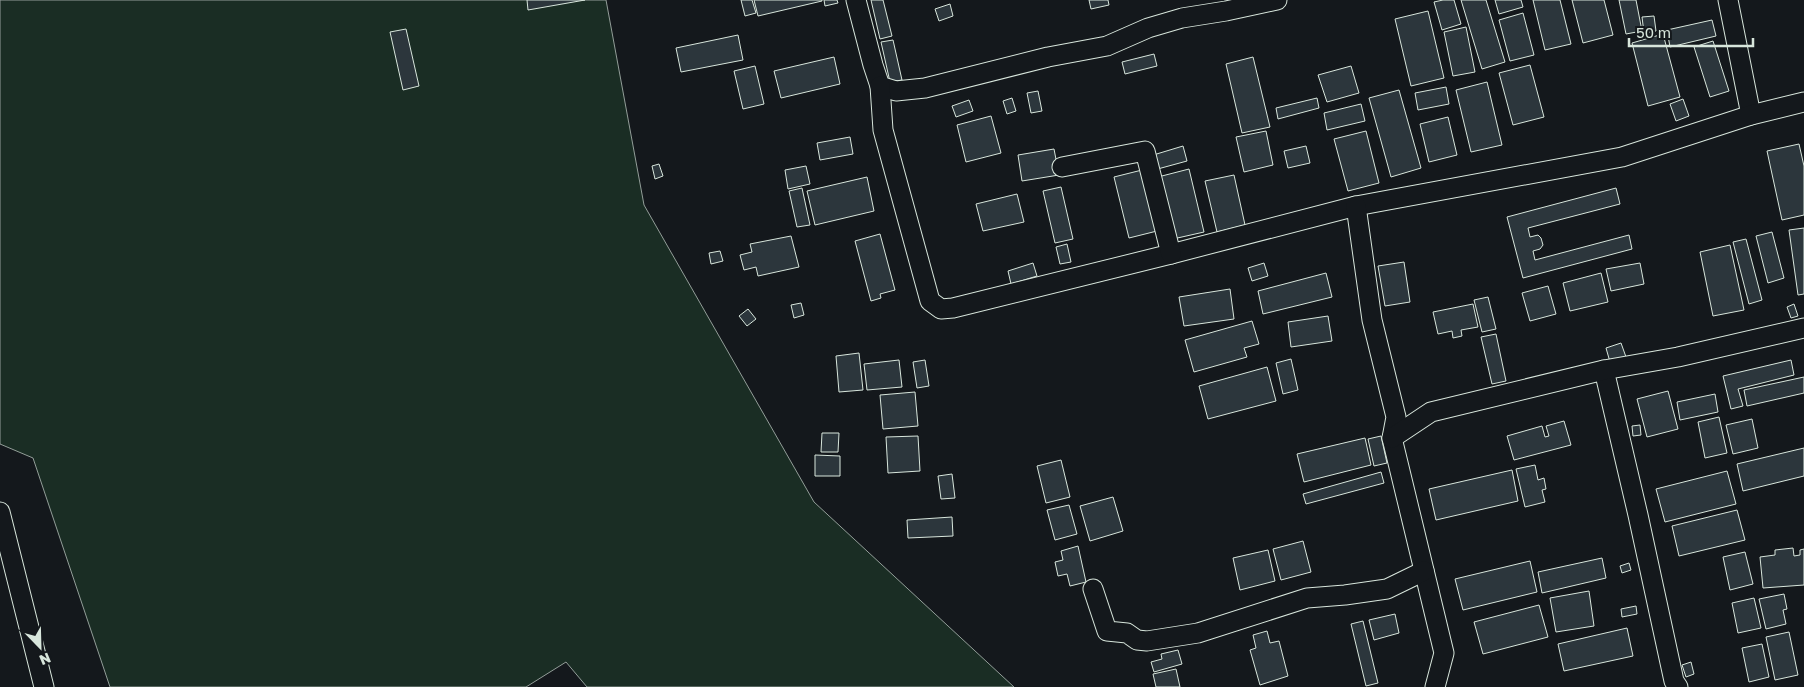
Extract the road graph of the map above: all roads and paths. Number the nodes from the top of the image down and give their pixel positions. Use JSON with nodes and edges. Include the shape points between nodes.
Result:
{"nodes":[{"id":1,"x":856,"y":0,"type":"edge"},
{"id":2,"x":1277,"y":0,"type":"edge"},
{"id":3,"x":1728,"y":0,"type":"edge"},
{"id":4,"x":880,"y":86,"type":"junction"},
{"id":5,"x":1804,"y":102,"type":"edge"},
{"id":6,"x":1751,"y":116,"type":"junction"},
{"id":7,"x":1062,"y":167,"type":"dead end"},
{"id":8,"x":1356,"y":206,"type":"junction"},
{"id":9,"x":1171,"y":254,"type":"junction"},
{"id":10,"x":1804,"y":328,"type":"edge"},
{"id":11,"x":1604,"y":370,"type":"junction"},
{"id":12,"x":1392,"y":438,"type":"junction"},
{"id":13,"x":0,"y":512,"type":"edge"},
{"id":14,"x":1424,"y":571,"type":"junction"},
{"id":15,"x":1093,"y":589,"type":"dead end"},
{"id":16,"x":44,"y":687,"type":"edge"},
{"id":17,"x":1435,"y":687,"type":"edge"},
{"id":18,"x":1678,"y":687,"type":"edge"}],
"edges":[{"from":1,"to":4,"type":"street"},
{"from":2,"to":4,"type":"street","via":[[1182,18],[1148,28],[1107,46],[1048,57],[925,88],[896,91]]},
{"from":3,"to":6,"type":"street"},
{"from":4,"to":9,"type":"street","via":[[883,130],[897,185],[930,301],[941,309]]},
{"from":5,"to":6,"type":"street"},
{"from":6,"to":8,"type":"street","via":[[1622,157]]},
{"from":7,"to":9,"type":"street","via":[[1145,151]]},
{"from":8,"to":9,"type":"street"},
{"from":8,"to":12,"type":"street","via":[[1372,320],[1396,417]]},
{"from":10,"to":11,"type":"street"},
{"from":11,"to":12,"type":"street","via":[[1431,412]]},
{"from":11,"to":18,"type":"street","via":[[1674,681]]},
{"from":12,"to":14,"type":"street"},
{"from":13,"to":16,"type":"street"},
{"from":14,"to":15,"type":"street","via":[[1387,589],[1306,598],[1198,633],[1147,641],[1137,640],[1126,632],[1107,630]]},
{"from":14,"to":17,"type":"street","via":[[1444,653]]}]}
